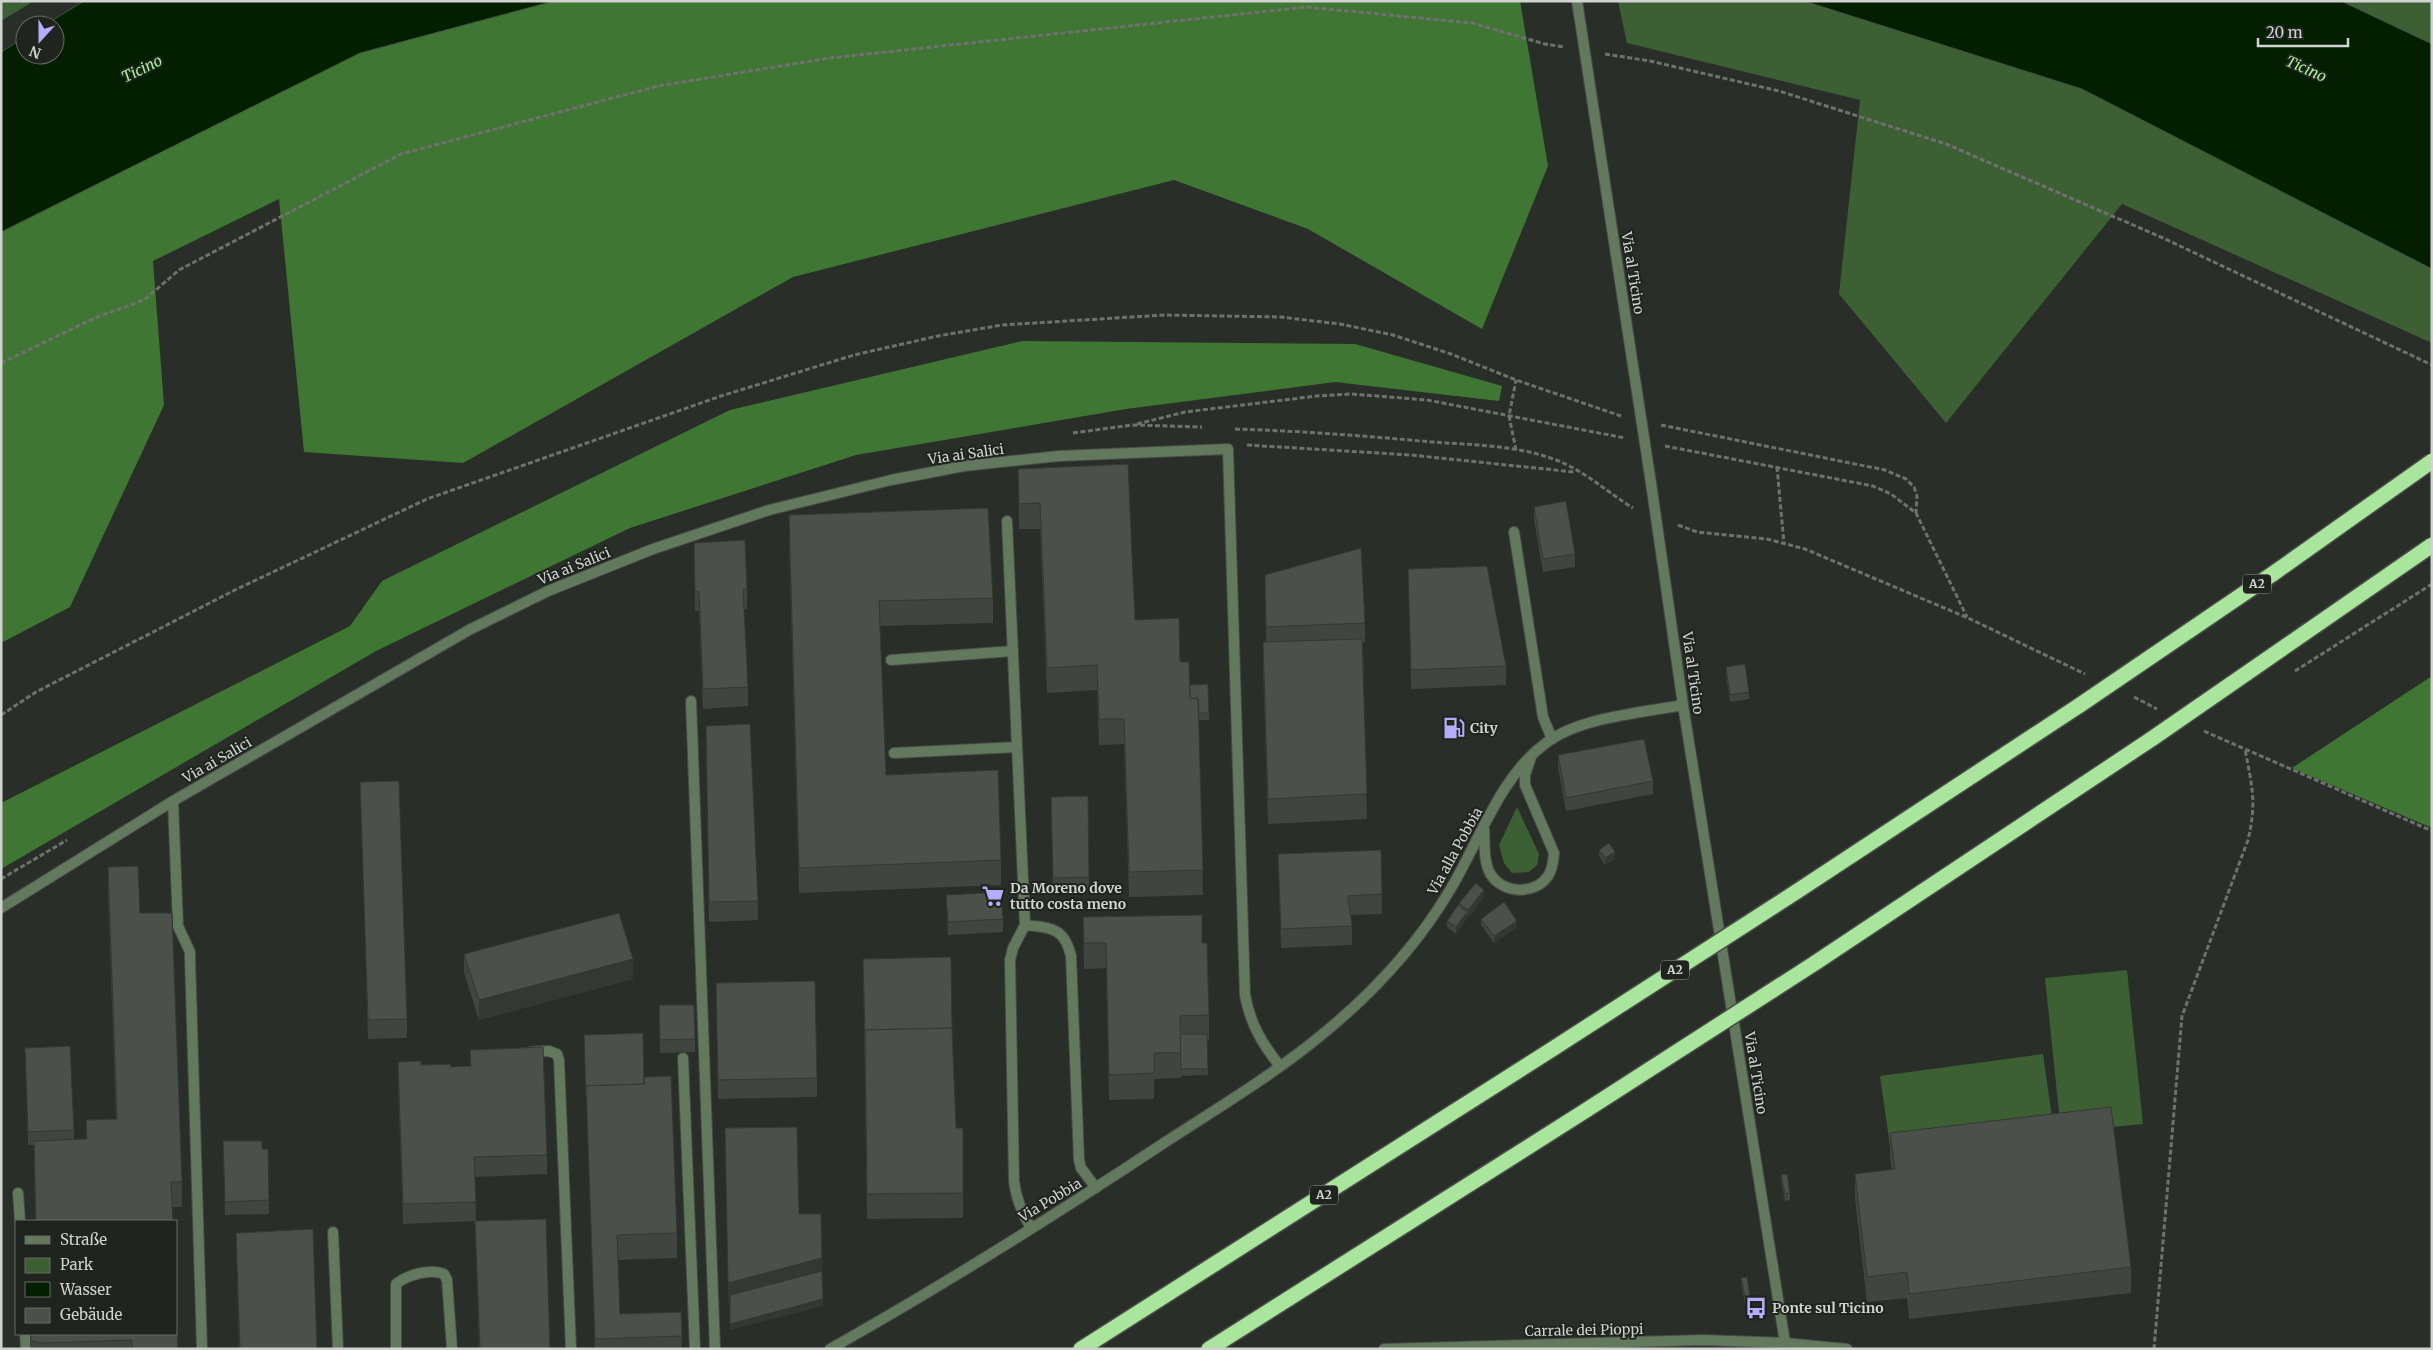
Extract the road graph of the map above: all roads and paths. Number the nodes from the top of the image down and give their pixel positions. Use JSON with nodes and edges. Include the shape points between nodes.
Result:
{"nodes":[{"id":1,"x":1577,"y":1,"type":"edge"},
{"id":2,"x":1573,"y":48,"type":"dead end"},
{"id":3,"x":1602,"y":53,"type":"dead end"},
{"id":4,"x":1340,"y":324,"type":"dead end"},
{"id":5,"x":1,"y":363,"type":"edge"},
{"id":6,"x":2432,"y":365,"type":"edge"},
{"id":7,"x":1516,"y":380,"type":"dead end"},
{"id":8,"x":1510,"y":416,"type":"junction"},
{"id":9,"x":1132,"y":425,"type":"junction"},
{"id":10,"x":1210,"y":428,"type":"dead end"},
{"id":11,"x":1230,"y":428,"type":"dead end"},
{"id":12,"x":1064,"y":434,"type":"dead end"},
{"id":13,"x":1634,"y":440,"type":"dead end"},
{"id":14,"x":1662,"y":446,"type":"dead end"},
{"id":15,"x":1228,"y":449,"type":"junction"},
{"id":16,"x":1516,"y":450,"type":"junction"},
{"id":17,"x":2432,"y":460,"type":"edge"},
{"id":18,"x":1777,"y":468,"type":"junction"},
{"id":19,"x":1577,"y":472,"type":"junction"},
{"id":20,"x":1656,"y":516,"type":"junction"},
{"id":21,"x":1007,"y":521,"type":"dead end"},
{"id":22,"x":1514,"y":532,"type":"dead end"},
{"id":23,"x":1784,"y":544,"type":"junction"},
{"id":24,"x":2432,"y":545,"type":"edge"},
{"id":25,"x":2432,"y":584,"type":"edge"},
{"id":26,"x":1968,"y":618,"type":"junction"},
{"id":27,"x":1013,"y":651,"type":"junction"},
{"id":28,"x":891,"y":660,"type":"dead end"},
{"id":29,"x":2292,"y":672,"type":"dead end"},
{"id":30,"x":2094,"y":678,"type":"dead end"},
{"id":31,"x":2130,"y":695,"type":"dead end"},
{"id":32,"x":691,"y":701,"type":"dead end"},
{"id":33,"x":1683,"y":705,"type":"junction"},
{"id":34,"x":2166,"y":712,"type":"dead end"},
{"id":35,"x":1,"y":715,"type":"edge"},
{"id":36,"x":2210,"y":724,"type":"dead end"},
{"id":37,"x":1552,"y":739,"type":"junction"},
{"id":38,"x":1017,"y":747,"type":"junction"},
{"id":39,"x":2245,"y":749,"type":"junction"},
{"id":40,"x":894,"y":753,"type":"dead end"},
{"id":41,"x":1533,"y":754,"type":"junction"},
{"id":42,"x":173,"y":801,"type":"junction"},
{"id":43,"x":1484,"y":828,"type":"junction"},
{"id":44,"x":2432,"y":831,"type":"edge"},
{"id":45,"x":69,"y":838,"type":"dead end"},
{"id":46,"x":1,"y":879,"type":"edge"},
{"id":47,"x":1,"y":908,"type":"edge"},
{"id":48,"x":1025,"y":925,"type":"junction"},
{"id":49,"x":522,"y":1052,"type":"edge"},
{"id":50,"x":683,"y":1058,"type":"dead end"},
{"id":51,"x":1280,"y":1066,"type":"junction"},
{"id":52,"x":1096,"y":1188,"type":"junction"},
{"id":53,"x":18,"y":1193,"type":"dead end"},
{"id":54,"x":20,"y":1220,"type":"edge"},
{"id":55,"x":1031,"y":1228,"type":"junction"},
{"id":56,"x":333,"y":1232,"type":"dead end"},
{"id":57,"x":25,"y":1335,"type":"edge"},
{"id":58,"x":1785,"y":1346,"type":"edge"},
{"id":59,"x":26,"y":1349,"type":"edge"},
{"id":60,"x":202,"y":1349,"type":"edge"},
{"id":61,"x":338,"y":1349,"type":"edge"},
{"id":62,"x":396,"y":1349,"type":"edge"},
{"id":63,"x":452,"y":1349,"type":"edge"},
{"id":64,"x":572,"y":1349,"type":"edge"},
{"id":65,"x":695,"y":1349,"type":"edge"},
{"id":66,"x":715,"y":1349,"type":"edge"},
{"id":67,"x":830,"y":1349,"type":"edge"},
{"id":68,"x":1081,"y":1349,"type":"edge"},
{"id":69,"x":1209,"y":1349,"type":"edge"},
{"id":70,"x":1384,"y":1349,"type":"edge"},
{"id":71,"x":1847,"y":1349,"type":"edge"},
{"id":72,"x":2154,"y":1349,"type":"edge"}],
"edges":[{"from":1,"to":20,"type":"street","name":"Via al Ticino","bridge":true},
{"from":2,"to":5,"type":"path","via":[[1545,44],[1472,23],[1306,7],[830,58],[658,86],[402,154],[180,270],[144,300],[97,317]]},
{"from":3,"to":6,"type":"path","via":[[1650,61],[1779,92],[1946,144],[2163,238]]},
{"from":4,"to":35,"type":"path","via":[[1280,317],[1164,315],[1002,325],[854,355],[721,396],[427,500],[235,590],[36,692]]},
{"from":7,"to":8,"type":"path"},
{"from":8,"to":9,"type":"path","via":[[1427,400],[1351,394],[1185,412]]},
{"from":8,"to":13,"type":"path"},
{"from":8,"to":16,"type":"path"},
{"from":9,"to":10,"type":"path"},
{"from":9,"to":12,"type":"path"},
{"from":11,"to":16,"type":"path"},
{"from":14,"to":18,"type":"path"},
{"from":15,"to":19,"type":"path","via":[[1245,445],[1410,455]]},
{"from":15,"to":42,"type":"street","name":"Via ai Salici","via":[[1059,456],[964,466],[769,510],[671,543],[548,591],[470,630]]},
{"from":15,"to":51,"type":"street","via":[[1245,995],[1254,1028]]},
{"from":16,"to":19,"type":"path","via":[[1558,460]]},
{"from":17,"to":68,"type":"highway","number":"A2","bridge":true,"via":[[2080,705],[1796,892]]},
{"from":18,"to":23,"type":"path"},
{"from":18,"to":26,"type":"path","via":[[1873,486],[1904,502],[1916,514]]},
{"from":19,"to":20,"type":"path","via":[[1598,482],[1633,508]]},
{"from":20,"to":23,"type":"path","via":[[1697,532],[1767,539]]},
{"from":20,"to":33,"type":"street","name":"Via al Ticino"},
{"from":21,"to":27,"type":"street"},
{"from":22,"to":37,"type":"street","via":[[1543,717]]},
{"from":23,"to":26,"type":"path","via":[[1805,549]]},
{"from":24,"to":69,"type":"highway","bridge":true,"via":[[2153,738],[1815,963]]},
{"from":25,"to":29,"type":"path"},
{"from":26,"to":30,"type":"path"},
{"from":27,"to":28,"type":"street"},
{"from":27,"to":38,"type":"street"},
{"from":31,"to":34,"type":"path"},
{"from":32,"to":66,"type":"street"},
{"from":33,"to":37,"type":"street","name":"Via alla Pobbia","via":[[1596,722],[1566,730]]},
{"from":33,"to":58,"type":"street","name":"Via al Ticino"},
{"from":36,"to":39,"type":"path","via":[[2202,730]]},
{"from":37,"to":41,"type":"street","name":"Via alla Pobbia"},
{"from":38,"to":40,"type":"street"},
{"from":38,"to":48,"type":"street"},
{"from":39,"to":44,"type":"path"},
{"from":39,"to":72,"type":"path","via":[[2254,797],[2254,817],[2182,1016]]},
{"from":41,"to":43,"type":"street","name":"Via alla Pobbia","via":[[1506,787]]},
{"from":41,"to":43,"type":"street","via":[[1525,775],[1526,786],[1554,853],[1549,875],[1530,889],[1507,888],[1498,882],[1487,864]]},
{"from":42,"to":47,"type":"street","name":"Via ai Salici"},
{"from":42,"to":60,"type":"street","via":[[178,926],[190,952]]},
{"from":43,"to":51,"type":"street","name":"Via alla Pobbia","via":[[1433,916],[1387,975],[1319,1037]]},
{"from":45,"to":46,"type":"path"},
{"from":48,"to":52,"type":"street","via":[[1058,931],[1069,945],[1072,956],[1079,1160]]},
{"from":48,"to":55,"type":"street","via":[[1010,960],[1014,1181],[1022,1213]]},
{"from":49,"to":64,"type":"street","via":[[549,1051],[557,1054],[559,1060]]},
{"from":50,"to":65,"type":"street"},
{"from":51,"to":52,"type":"street","name":"Via Pobbia"},
{"from":52,"to":55,"type":"street","name":"Via Pobbia"},
{"from":53,"to":54,"type":"street"},
{"from":55,"to":67,"type":"street","name":"Via Pobbia"},
{"from":56,"to":61,"type":"street"},
{"from":57,"to":59,"type":"street"},
{"from":58,"to":70,"type":"street","name":"Carrale dei Pioppi","via":[[1703,1340]]},
{"from":58,"to":71,"type":"street","name":"Carrale dei Pioppi"},
{"from":62,"to":63,"type":"street","via":[[396,1284],[407,1277],[431,1272],[444,1274],[447,1280]]}]}
